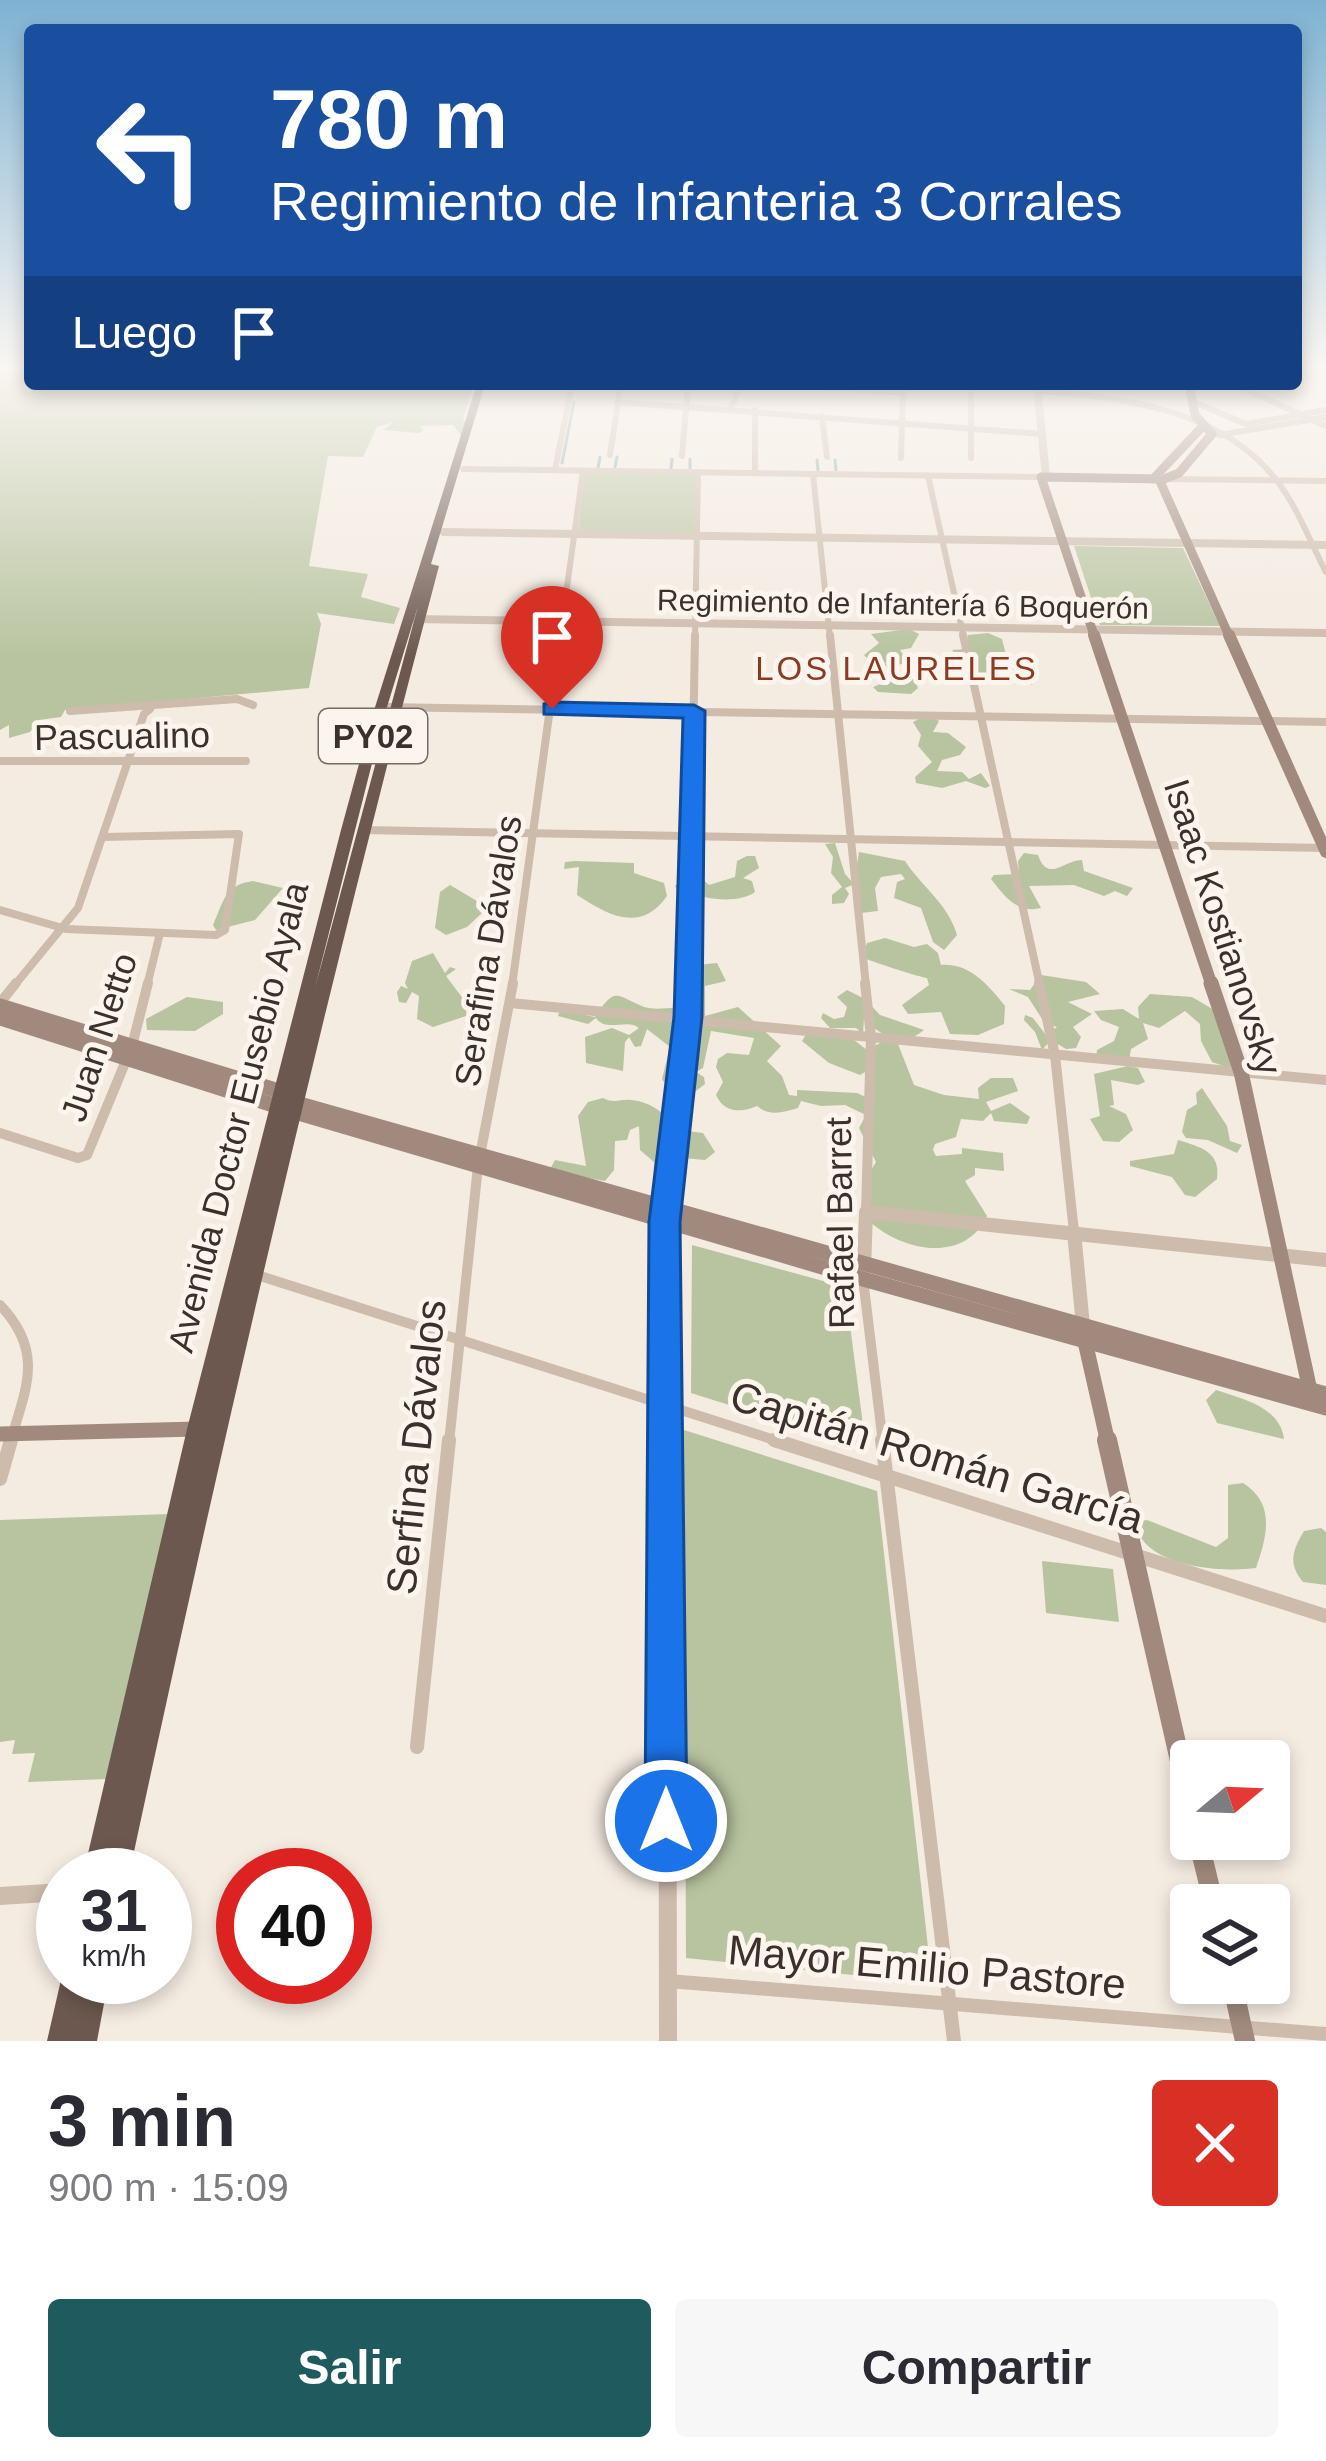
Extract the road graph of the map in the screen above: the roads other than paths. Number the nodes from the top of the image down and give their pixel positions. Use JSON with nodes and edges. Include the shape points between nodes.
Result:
{"nodes":[{"id":1,"x":458,"y":466,"type":"edge"},
{"id":2,"x":556,"y":466,"type":"edge"},
{"id":3,"x":755,"y":466,"type":"edge"},
{"id":4,"x":1043,"y":466,"type":"edge"},
{"id":5,"x":1170,"y":466,"type":"edge"},
{"id":6,"x":1185,"y":466,"type":"edge"},
{"id":7,"x":1260,"y":466,"type":"edge"},
{"id":8,"x":463,"y":469,"type":"joint"},
{"id":9,"x":555,"y":470,"type":"junction"},
{"id":10,"x":583,"y":471,"type":"junction"},
{"id":11,"x":698,"y":472,"type":"junction"},
{"id":12,"x":755,"y":472,"type":"junction"},
{"id":13,"x":813,"y":474,"type":"junction"},
{"id":14,"x":928,"y":476,"type":"junction"},
{"id":15,"x":1043,"y":477,"type":"junction"},
{"id":16,"x":1159,"y":479,"type":"junction"},
{"id":17,"x":1276,"y":480,"type":"junction"},
{"id":18,"x":1326,"y":481,"type":"edge"},
{"id":19,"x":439,"y":532,"type":"junction"},
{"id":20,"x":575,"y":533,"type":"junction"},
{"id":21,"x":697,"y":536,"type":"junction"},
{"id":22,"x":819,"y":538,"type":"junction"},
{"id":23,"x":940,"y":539,"type":"junction"},
{"id":24,"x":1064,"y":540,"type":"junction"},
{"id":25,"x":1186,"y":543,"type":"junction"},
{"id":26,"x":1310,"y":544,"type":"junction"},
{"id":27,"x":1326,"y":545,"type":"edge"},
{"id":28,"x":1326,"y":572,"type":"edge"},
{"id":29,"x":413,"y":620,"type":"junction"},
{"id":30,"x":564,"y":622,"type":"junction"},
{"id":31,"x":696,"y":626,"type":"junction"},
{"id":32,"x":829,"y":627,"type":"junction"},
{"id":33,"x":959,"y":630,"type":"junction"},
{"id":34,"x":1094,"y":630,"type":"junction"},
{"id":35,"x":1228,"y":632,"type":"junction"},
{"id":36,"x":1326,"y":633,"type":"edge"},
{"id":37,"x":253,"y":706,"type":"dead end"},
{"id":38,"x":388,"y":707,"type":"junction"},
{"id":39,"x":150,"y":709,"type":"junction"},
{"id":40,"x":552,"y":709,"type":"junction"},
{"id":41,"x":70,"y":711,"type":"dead end"},
{"id":42,"x":694,"y":711,"type":"junction"},
{"id":43,"x":838,"y":714,"type":"junction"},
{"id":44,"x":980,"y":716,"type":"junction"},
{"id":45,"x":1125,"y":720,"type":"junction"},
{"id":46,"x":1267,"y":721,"type":"junction"},
{"id":47,"x":1326,"y":722,"type":"edge"},
{"id":48,"x":0,"y":761,"type":"edge"},
{"id":49,"x":246,"y":761,"type":"dead end"},
{"id":50,"x":128,"y":763,"type":"junction"},
{"id":51,"x":12,"y":764,"type":"junction"},
{"id":52,"x":0,"y":775,"type":"edge"},
{"id":53,"x":362,"y":830,"type":"junction"},
{"id":54,"x":534,"y":834,"type":"junction"},
{"id":55,"x":104,"y":837,"type":"junction"},
{"id":56,"x":692,"y":837,"type":"junction"},
{"id":57,"x":848,"y":838,"type":"junction"},
{"id":58,"x":1007,"y":841,"type":"junction"},
{"id":59,"x":1166,"y":844,"type":"junction"},
{"id":60,"x":1325,"y":850,"type":"edge"},
{"id":61,"x":0,"y":910,"type":"edge"},
{"id":62,"x":66,"y":928,"type":"junction"},
{"id":63,"x":160,"y":933,"type":"junction"},
{"id":64,"x":510,"y":1003,"type":"junction"},
{"id":65,"x":0,"y":1005,"type":"edge"},
{"id":66,"x":688,"y":1017,"type":"junction"},
{"id":67,"x":0,"y":1018,"type":"edge"},
{"id":68,"x":871,"y":1037,"type":"junction"},
{"id":69,"x":130,"y":1051,"type":"junction"},
{"id":70,"x":1054,"y":1055,"type":"junction"},
{"id":71,"x":1241,"y":1072,"type":"junction"},
{"id":72,"x":1326,"y":1080,"type":"edge"},
{"id":73,"x":288,"y":1102,"type":"junction"},
{"id":74,"x":0,"y":1133,"type":"edge"},
{"id":75,"x":480,"y":1160,"type":"junction"},
{"id":76,"x":866,"y":1212,"type":"junction"},
{"id":77,"x":666,"y":1215,"type":"junction"},
{"id":78,"x":1074,"y":1232,"type":"junction"},
{"id":79,"x":1281,"y":1255,"type":"junction"},
{"id":80,"x":1326,"y":1260,"type":"edge"},
{"id":81,"x":864,"y":1272,"type":"junction"},
{"id":82,"x":254,"y":1274,"type":"junction"},
{"id":83,"x":0,"y":1305,"type":"edge"},
{"id":84,"x":1084,"y":1334,"type":"junction"},
{"id":85,"x":460,"y":1339,"type":"junction"},
{"id":86,"x":1319,"y":1399,"type":"edge"},
{"id":87,"x":666,"y":1406,"type":"junction"},
{"id":88,"x":197,"y":1429,"type":"junction"},
{"id":89,"x":6,"y":1434,"type":"edge"},
{"id":90,"x":888,"y":1476,"type":"junction"},
{"id":91,"x":0,"y":1479,"type":"edge"},
{"id":92,"x":1129,"y":1551,"type":"junction"},
{"id":93,"x":1326,"y":1616,"type":"edge"},
{"id":94,"x":1174,"y":1740,"type":"edge"},
{"id":95,"x":418,"y":1748,"type":"dead end"},
{"id":96,"x":101,"y":1848,"type":"edge"},
{"id":97,"x":123,"y":1848,"type":"edge"},
{"id":98,"x":36,"y":1894,"type":"edge"},
{"id":99,"x":0,"y":1896,"type":"edge"},
{"id":100,"x":666,"y":1981,"type":"junction"},
{"id":101,"x":68,"y":2004,"type":"edge"},
{"id":102,"x":92,"y":2004,"type":"edge"},
{"id":103,"x":1237,"y":2004,"type":"edge"},
{"id":104,"x":949,"y":2007,"type":"junction"},
{"id":105,"x":1326,"y":2034,"type":"edge"},
{"id":106,"x":1244,"y":2036,"type":"edge"},
{"id":107,"x":60,"y":2041,"type":"edge"},
{"id":108,"x":84,"y":2041,"type":"edge"},
{"id":109,"x":668,"y":2041,"type":"edge"},
{"id":110,"x":954,"y":2041,"type":"edge"}],
"edges":[{"from":1,"to":19,"type":"highway","name":"Avenida Doctor Eusebio Ayala","number":"PY02"},
{"from":2,"to":9,"type":"street"},
{"from":3,"to":12,"type":"street"},
{"from":4,"to":15,"type":"street"},
{"from":5,"to":16,"type":"main road"},
{"from":6,"to":16,"type":"main road"},
{"from":7,"to":17,"type":"street"},
{"from":8,"to":9,"type":"street"},
{"from":8,"to":19,"type":"highway","name":"Avenida Doctor Eusebio Ayala","number":"PY02"},
{"from":9,"to":10,"type":"street"},
{"from":10,"to":11,"type":"street"},
{"from":10,"to":20,"type":"street","name":"Serafina Dávalos"},
{"from":11,"to":12,"type":"street"},
{"from":11,"to":21,"type":"street"},
{"from":12,"to":13,"type":"street"},
{"from":13,"to":14,"type":"street"},
{"from":13,"to":22,"type":"street","name":"Rafael Barret"},
{"from":14,"to":15,"type":"street"},
{"from":14,"to":23,"type":"street"},
{"from":15,"to":16,"type":"main road"},
{"from":15,"to":24,"type":"main road","name":"Isaac Kostianovsky"},
{"from":16,"to":17,"type":"street"},
{"from":16,"to":25,"type":"main road"},
{"from":17,"to":18,"type":"street"},
{"from":17,"to":26,"type":"street"},
{"from":19,"to":20,"type":"street"},
{"from":19,"to":29,"type":"highway","name":"Avenida Doctor Eusebio Ayala","number":"PY02"},
{"from":20,"to":21,"type":"street"},
{"from":20,"to":30,"type":"street","name":"Serafina Dávalos"},
{"from":21,"to":22,"type":"street"},
{"from":21,"to":31,"type":"street"},
{"from":22,"to":23,"type":"street"},
{"from":22,"to":32,"type":"street","name":"Rafael Barret"},
{"from":23,"to":24,"type":"street"},
{"from":23,"to":33,"type":"street"},
{"from":24,"to":25,"type":"street"},
{"from":24,"to":34,"type":"main road","name":"Isaac Kostianovsky"},
{"from":25,"to":26,"type":"street"},
{"from":25,"to":35,"type":"main road"},
{"from":26,"to":27,"type":"street"},
{"from":26,"to":28,"type":"street"},
{"from":29,"to":30,"type":"street","name":"Regimiento de Infantería 6 Boquerón"},
{"from":29,"to":38,"type":"highway","name":"Avenida Doctor Eusebio Ayala","number":"PY02"},
{"from":30,"to":31,"type":"street","name":"Regimiento de Infantería 6 Boquerón"},
{"from":30,"to":40,"type":"street","name":"Serafina Dávalos"},
{"from":31,"to":32,"type":"street","name":"Regimiento de Infantería 6 Boquerón"},
{"from":31,"to":42,"type":"street"},
{"from":32,"to":33,"type":"street","name":"Regimiento de Infantería 6 Boquerón"},
{"from":32,"to":43,"type":"street","name":"Rafael Barret"},
{"from":33,"to":34,"type":"street","name":"Regimiento de Infantería 6 Boquerón"},
{"from":33,"to":44,"type":"street"},
{"from":34,"to":35,"type":"street","name":"Regimiento de Infantería 6 Boquerón"},
{"from":34,"to":45,"type":"main road","name":"Isaac Kostianovsky"},
{"from":35,"to":36,"type":"street","name":"Regimiento de Infantería 6 Boquerón"},
{"from":35,"to":46,"type":"main road"},
{"from":37,"to":39,"type":"street","via":[[237,699]]},
{"from":38,"to":40,"type":"street"},
{"from":38,"to":53,"type":"highway","name":"Avenida Doctor Eusebio Ayala","number":"PY02"},
{"from":38,"to":73,"type":"highway","name":"Avenida Doctor Eusebio Ayala","number":"PY02"},
{"from":39,"to":41,"type":"street"},
{"from":39,"to":50,"type":"street"},
{"from":40,"to":42,"type":"street"},
{"from":40,"to":54,"type":"street","name":"Serafina Dávalos"},
{"from":42,"to":43,"type":"street"},
{"from":42,"to":56,"type":"street"},
{"from":43,"to":44,"type":"street"},
{"from":43,"to":57,"type":"street","name":"Rafael Barret"},
{"from":44,"to":45,"type":"street"},
{"from":44,"to":58,"type":"street"},
{"from":45,"to":46,"type":"street"},
{"from":45,"to":59,"type":"main road","name":"Isaac Kostianovsky"},
{"from":46,"to":47,"type":"street"},
{"from":46,"to":60,"type":"main road"},
{"from":48,"to":51,"type":"street","name":"Pascualino"},
{"from":49,"to":50,"type":"street","name":"Pascualino"},
{"from":50,"to":51,"type":"street","name":"Pascualino"},
{"from":50,"to":55,"type":"street"},
{"from":51,"to":52,"type":"street"},
{"from":53,"to":54,"type":"street"},
{"from":53,"to":73,"type":"highway","name":"Avenida Doctor Eusebio Ayala","number":"PY02"},
{"from":54,"to":56,"type":"street"},
{"from":54,"to":64,"type":"street","name":"Serafina Dávalos"},
{"from":55,"to":62,"type":"street"},
{"from":55,"to":63,"type":"street","via":[[238,834],[223,933]]},
{"from":56,"to":57,"type":"street"},
{"from":56,"to":66,"type":"street"},
{"from":57,"to":58,"type":"street"},
{"from":57,"to":68,"type":"street","name":"Rafael Barret"},
{"from":58,"to":59,"type":"street"},
{"from":58,"to":70,"type":"street"},
{"from":59,"to":60,"type":"street"},
{"from":59,"to":71,"type":"main road","name":"Isaac Kostianovsky"},
{"from":61,"to":62,"type":"street"},
{"from":62,"to":63,"type":"street"},
{"from":62,"to":65,"type":"street"},
{"from":63,"to":69,"type":"street","name":"Juan Netto"},
{"from":64,"to":66,"type":"street"},
{"from":64,"to":75,"type":"street","name":"Serafina Dávalos"},
{"from":65,"to":69,"type":"main road"},
{"from":66,"to":68,"type":"street"},
{"from":66,"to":77,"type":"street"},
{"from":67,"to":69,"type":"main road"},
{"from":68,"to":70,"type":"street"},
{"from":68,"to":76,"type":"street","name":"Rafael Barret"},
{"from":69,"to":73,"type":"main road"},
{"from":69,"to":74,"type":"street","name":"Juan Netto","via":[[87,1155]]},
{"from":70,"to":71,"type":"street"},
{"from":70,"to":78,"type":"street"},
{"from":71,"to":72,"type":"street"},
{"from":71,"to":79,"type":"main road","name":"Isaac Kostianovsky"},
{"from":73,"to":75,"type":"main road"},
{"from":73,"to":82,"type":"highway","name":"Avenida Doctor Eusebio Ayala","number":"PY02"},
{"from":73,"to":88,"type":"highway","name":"Avenida Doctor Eusebio Ayala","number":"PY02"},
{"from":75,"to":77,"type":"main road"},
{"from":75,"to":85,"type":"street","name":"Serfina Dávalos"},
{"from":76,"to":78,"type":"street"},
{"from":76,"to":81,"type":"street","name":"Rafael Barret"},
{"from":77,"to":81,"type":"main road"},
{"from":77,"to":87,"type":"street"},
{"from":78,"to":79,"type":"street"},
{"from":78,"to":84,"type":"street"},
{"from":79,"to":80,"type":"street"},
{"from":79,"to":86,"type":"main road","name":"Isaac Kostianovsky"},
{"from":81,"to":84,"type":"main road"},
{"from":81,"to":90,"type":"street","name":"Rafael Barret"},
{"from":82,"to":85,"type":"street","name":"Capitán Román García"},
{"from":82,"to":97,"type":"highway","name":"Avenida Doctor Eusebio Ayala","number":"PY02"},
{"from":83,"to":89,"type":"street","via":[[22,1328],[28,1349],[29,1375]]},
{"from":84,"to":86,"type":"main road"},
{"from":84,"to":92,"type":"main road"},
{"from":85,"to":87,"type":"street","name":"Capitán Román García"},
{"from":85,"to":95,"type":"street","name":"Serfina Dávalos"},
{"from":87,"to":90,"type":"street","name":"Capitán Román García"},
{"from":87,"to":100,"type":"street"},
{"from":88,"to":89,"type":"main road"},
{"from":88,"to":96,"type":"highway","name":"Avenida Doctor Eusebio Ayala","number":"PY02"},
{"from":89,"to":91,"type":"street"},
{"from":90,"to":92,"type":"street","name":"Capitán Román García"},
{"from":90,"to":104,"type":"street","name":"Rafael Barret"},
{"from":92,"to":93,"type":"street","name":"Capitán Román García"},
{"from":92,"to":94,"type":"main road"},
{"from":98,"to":99,"type":"street"},
{"from":100,"to":104,"type":"street","name":"Mayor Emilio Pastore"},
{"from":100,"to":109,"type":"street"},
{"from":101,"to":107,"type":"highway"},
{"from":102,"to":108,"type":"highway"},
{"from":103,"to":106,"type":"main road"},
{"from":104,"to":106,"type":"street","name":"Mayor Emilio Pastore"},
{"from":104,"to":110,"type":"street","name":"Rafael Barret"},
{"from":105,"to":106,"type":"street","name":"Mayor Emilio Pastore"}]}
